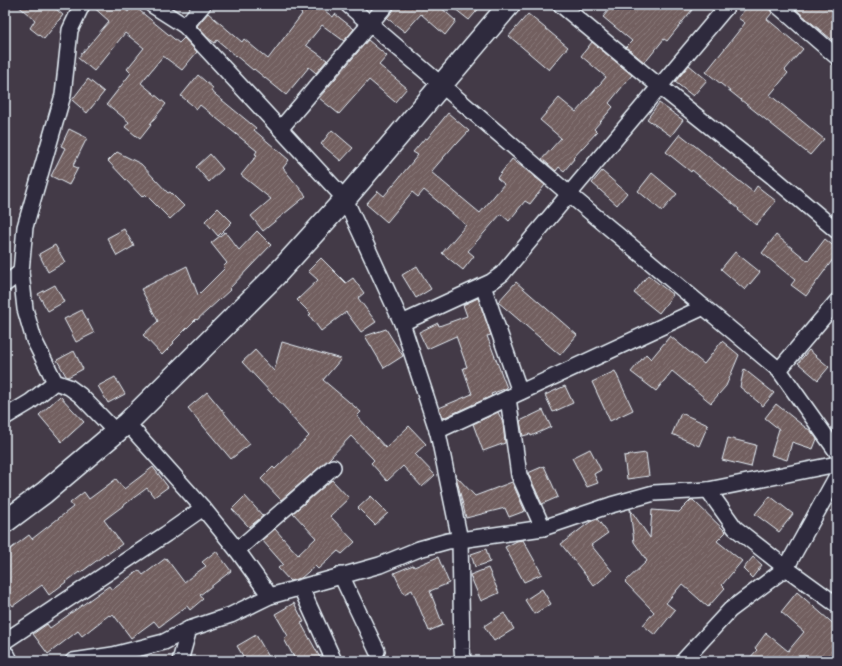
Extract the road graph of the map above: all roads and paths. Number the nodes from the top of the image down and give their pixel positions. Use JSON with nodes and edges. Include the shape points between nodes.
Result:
{"nodes":[{"id":1,"x":82,"y":5,"type":"edge"},
{"id":2,"x":152,"y":5,"type":"edge"},
{"id":3,"x":203,"y":5,"type":"edge"},
{"id":4,"x":348,"y":5,"type":"edge"},
{"id":5,"x":386,"y":5,"type":"edge"},
{"id":6,"x":509,"y":5,"type":"edge"},
{"id":7,"x":561,"y":5,"type":"edge"},
{"id":8,"x":728,"y":5,"type":"edge"},
{"id":9,"x":777,"y":5,"type":"edge"},
{"id":10,"x":370,"y":24,"type":"junction"},
{"id":11,"x":185,"y":26,"type":"junction"},
{"id":12,"x":837,"y":57,"type":"edge"},
{"id":13,"x":441,"y":86,"type":"junction"},
{"id":14,"x":659,"y":86,"type":"junction"},
{"id":15,"x":281,"y":128,"type":"junction"},
{"id":16,"x":570,"y":195,"type":"junction"},
{"id":17,"x":345,"y":199,"type":"junction"},
{"id":18,"x":837,"y":232,"type":"edge"},
{"id":19,"x":21,"y":272,"type":"junction"},
{"id":20,"x":5,"y":284,"type":"edge"},
{"id":21,"x":483,"y":286,"type":"junction"},
{"id":22,"x":837,"y":301,"type":"edge"},
{"id":23,"x":704,"y":307,"type":"junction"},
{"id":24,"x":402,"y":323,"type":"junction"},
{"id":25,"x":779,"y":370,"type":"junction"},
{"id":26,"x":54,"y":382,"type":"junction"},
{"id":27,"x":514,"y":395,"type":"junction"},
{"id":28,"x":5,"y":416,"type":"edge"},
{"id":29,"x":121,"y":428,"type":"junction"},
{"id":30,"x":437,"y":431,"type":"junction"},
{"id":31,"x":837,"y":452,"type":"edge"},
{"id":32,"x":837,"y":464,"type":"edge"},
{"id":33,"x":333,"y":466,"type":"dead end"},
{"id":34,"x":837,"y":476,"type":"edge"},
{"id":35,"x":708,"y":490,"type":"junction"},
{"id":36,"x":204,"y":508,"type":"junction"},
{"id":37,"x":5,"y":522,"type":"edge"},
{"id":38,"x":543,"y":528,"type":"junction"},
{"id":39,"x":460,"y":540,"type":"junction"},
{"id":40,"x":237,"y":550,"type":"junction"},
{"id":41,"x":786,"y":568,"type":"junction"},
{"id":42,"x":341,"y":575,"type":"junction"},
{"id":43,"x":301,"y":588,"type":"junction"},
{"id":44,"x":270,"y":596,"type":"junction"},
{"id":45,"x":837,"y":605,"type":"edge"},
{"id":46,"x":189,"y":629,"type":"junction"},
{"id":47,"x":5,"y":641,"type":"edge"},
{"id":48,"x":377,"y":651,"type":"dead end"},
{"id":49,"x":5,"y":657,"type":"edge"},
{"id":50,"x":7,"y":661,"type":"edge"},
{"id":51,"x":73,"y":661,"type":"edge"},
{"id":52,"x":180,"y":661,"type":"edge"},
{"id":53,"x":334,"y":661,"type":"edge"},
{"id":54,"x":463,"y":661,"type":"edge"},
{"id":55,"x":683,"y":661,"type":"edge"}],
"edges":[{"from":1,"to":19,"type":"street","via":[[70,30],[63,95],[24,226]]},
{"from":2,"to":11,"type":"street"},
{"from":3,"to":11,"type":"street"},
{"from":4,"to":10,"type":"street"},
{"from":5,"to":10,"type":"street"},
{"from":6,"to":13,"type":"street"},
{"from":7,"to":14,"type":"street"},
{"from":8,"to":14,"type":"street"},
{"from":9,"to":12,"type":"street"},
{"from":10,"to":13,"type":"street"},
{"from":10,"to":15,"type":"street"},
{"from":11,"to":15,"type":"street"},
{"from":13,"to":16,"type":"street"},
{"from":13,"to":17,"type":"street"},
{"from":14,"to":16,"type":"street"},
{"from":14,"to":18,"type":"street"},
{"from":15,"to":17,"type":"street"},
{"from":16,"to":21,"type":"street","via":[[502,274]]},
{"from":16,"to":23,"type":"street"},
{"from":17,"to":24,"type":"street"},
{"from":17,"to":29,"type":"street","via":[[276,275]]},
{"from":19,"to":20,"type":"street"},
{"from":19,"to":26,"type":"street","via":[[25,309],[34,340]]},
{"from":21,"to":24,"type":"street"},
{"from":21,"to":27,"type":"street"},
{"from":22,"to":25,"type":"street"},
{"from":23,"to":25,"type":"street"},
{"from":23,"to":27,"type":"street"},
{"from":24,"to":30,"type":"street"},
{"from":25,"to":31,"type":"street"},
{"from":26,"to":28,"type":"street","via":[[30,402]]},
{"from":26,"to":29,"type":"street","via":[[69,387]]},
{"from":27,"to":30,"type":"street"},
{"from":27,"to":38,"type":"street","via":[[519,475]]},
{"from":29,"to":36,"type":"street"},
{"from":29,"to":37,"type":"street","via":[[44,493]]},
{"from":30,"to":39,"type":"street"},
{"from":32,"to":35,"type":"street"},
{"from":33,"to":40,"type":"street"},
{"from":34,"to":41,"type":"street"},
{"from":35,"to":38,"type":"street","via":[[654,493]]},
{"from":35,"to":41,"type":"street","via":[[735,528]]},
{"from":36,"to":40,"type":"street"},
{"from":36,"to":47,"type":"street"},
{"from":38,"to":39,"type":"street"},
{"from":39,"to":42,"type":"street","via":[[419,549],[380,565]]},
{"from":39,"to":54,"type":"street"},
{"from":40,"to":44,"type":"street"},
{"from":41,"to":45,"type":"street"},
{"from":41,"to":55,"type":"street","via":[[730,610]]},
{"from":42,"to":43,"type":"street"},
{"from":42,"to":48,"type":"street"},
{"from":43,"to":44,"type":"street"},
{"from":43,"to":53,"type":"street"},
{"from":44,"to":46,"type":"street","via":[[231,615]]},
{"from":46,"to":51,"type":"street","via":[[164,642],[113,655]]},
{"from":46,"to":52,"type":"street"},
{"from":49,"to":50,"type":"street"}]}
